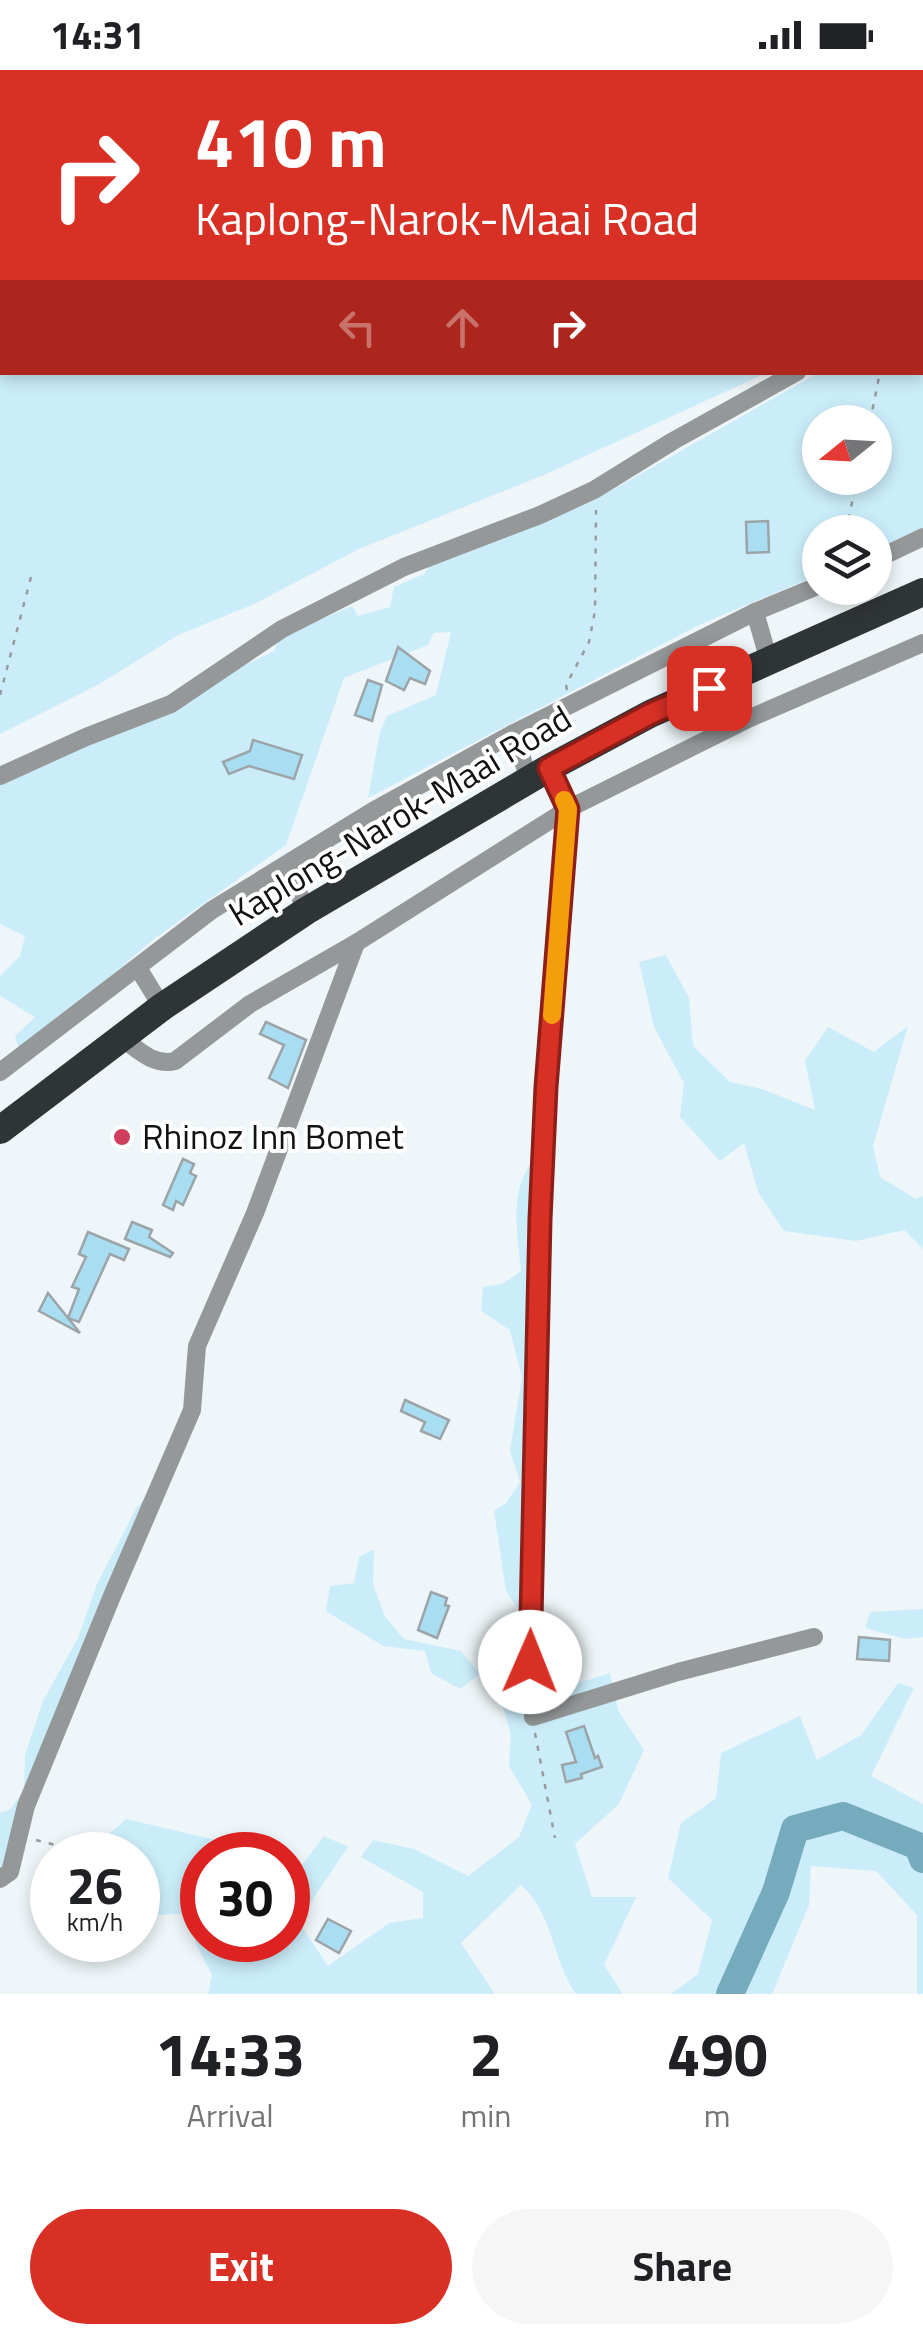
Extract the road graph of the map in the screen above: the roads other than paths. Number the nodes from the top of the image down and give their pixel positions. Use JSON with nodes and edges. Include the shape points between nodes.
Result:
{"nodes":[{"id":1,"x":792,"y":375,"type":"edge"},
{"id":2,"x":923,"y":538,"type":"edge"},
{"id":3,"x":892,"y":552,"type":"edge"},
{"id":4,"x":802,"y":592,"type":"edge"},
{"id":5,"x":923,"y":592,"type":"edge"},
{"id":6,"x":755,"y":612,"type":"junction"},
{"id":7,"x":923,"y":643,"type":"edge"},
{"id":8,"x":768,"y":661,"type":"junction"},
{"id":9,"x":514,"y":733,"type":"junction"},
{"id":10,"x":539,"y":774,"type":"junction"},
{"id":11,"x":0,"y":776,"type":"edge"},
{"id":12,"x":568,"y":809,"type":"junction"},
{"id":13,"x":287,"y":864,"type":"junction"},
{"id":14,"x":306,"y":911,"type":"junction"},
{"id":15,"x":356,"y":943,"type":"junction"},
{"id":16,"x":138,"y":968,"type":"junction"},
{"id":17,"x":162,"y":1006,"type":"junction"},
{"id":18,"x":122,"y":1038,"type":"junction"},
{"id":19,"x":0,"y":1072,"type":"edge"},
{"id":20,"x":0,"y":1130,"type":"edge"},
{"id":21,"x":814,"y":1637,"type":"dead end"},
{"id":22,"x":0,"y":1879,"type":"edge"}],
"edges":[{"from":1,"to":11,"type":"street","via":[[594,490],[404,567],[282,629],[171,704]]},
{"from":2,"to":3,"type":"street"},
{"from":4,"to":6,"type":"street"},
{"from":5,"to":8,"type":"highway","name":"Kaplong-Narok-Maai Road"},
{"from":6,"to":8,"type":"street"},
{"from":6,"to":9,"type":"street"},
{"from":7,"to":12,"type":"street"},
{"from":8,"to":10,"type":"highway","name":"Kaplong-Narok-Maai Road"},
{"from":9,"to":10,"type":"street"},
{"from":9,"to":13,"type":"street"},
{"from":10,"to":12,"type":"street"},
{"from":10,"to":14,"type":"highway","name":"Kaplong-Narok-Maai Road"},
{"from":12,"to":15,"type":"street"},
{"from":12,"to":21,"type":"street","via":[[540,1219],[532,1717]]},
{"from":13,"to":14,"type":"street"},
{"from":13,"to":16,"type":"street","via":[[212,910]]},
{"from":14,"to":17,"type":"highway","name":"Kaplong-Narok-Maai Road"},
{"from":15,"to":18,"type":"street","via":[[250,1004],[175,1061],[152,1059]]},
{"from":15,"to":22,"type":"street","via":[[255,1213],[200,1336],[192,1410],[32,1791],[10,1872]]},
{"from":16,"to":17,"type":"street"},
{"from":16,"to":19,"type":"street"},
{"from":17,"to":18,"type":"highway","name":"Kaplong-Narok-Maai Road"},
{"from":18,"to":20,"type":"highway","name":"Kaplong-Narok-Maai Road"}]}
